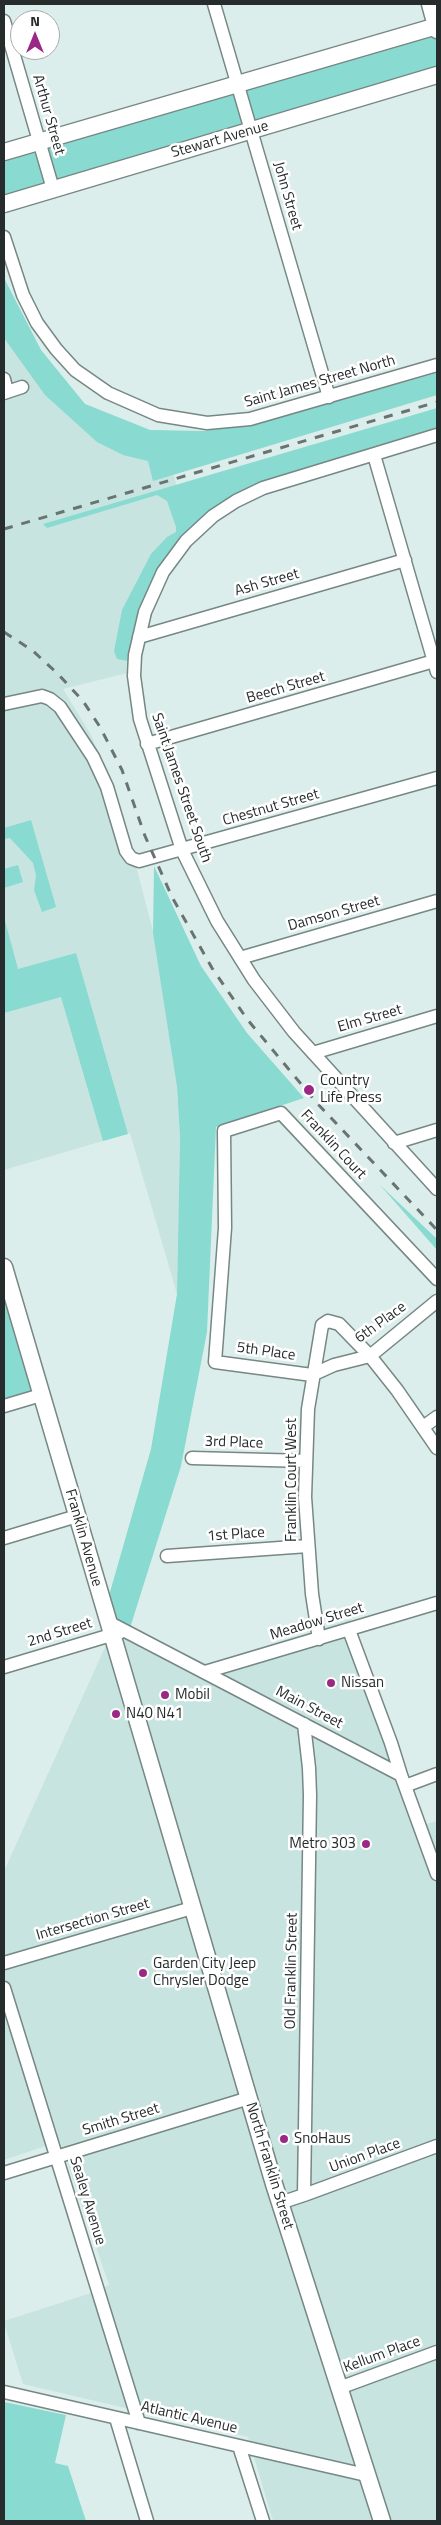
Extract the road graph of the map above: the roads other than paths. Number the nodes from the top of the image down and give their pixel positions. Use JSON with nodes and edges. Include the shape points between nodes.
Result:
{"nodes":[{"id":1,"x":214,"y":4,"type":"edge"},
{"id":2,"x":430,"y":4,"type":"edge"},
{"id":3,"x":4,"y":21,"type":"edge"},
{"id":4,"x":437,"y":27,"type":"edge"},
{"id":5,"x":437,"y":76,"type":"edge"},
{"id":6,"x":238,"y":84,"type":"junction"},
{"id":7,"x":251,"y":130,"type":"junction"},
{"id":8,"x":39,"y":142,"type":"junction"},
{"id":9,"x":4,"y":152,"type":"edge"},
{"id":10,"x":53,"y":189,"type":"junction"},
{"id":11,"x":4,"y":204,"type":"edge"},
{"id":12,"x":4,"y":237,"type":"edge"},
{"id":13,"x":437,"y":365,"type":"edge"},
{"id":14,"x":4,"y":379,"type":"edge"},
{"id":15,"x":22,"y":387,"type":"dead end"},
{"id":16,"x":6,"y":392,"type":"edge"},
{"id":17,"x":329,"y":397,"type":"junction"},
{"id":18,"x":437,"y":435,"type":"edge"},
{"id":19,"x":374,"y":455,"type":"junction"},
{"id":20,"x":404,"y":560,"type":"junction"},
{"id":21,"x":139,"y":637,"type":"junction"},
{"id":22,"x":436,"y":666,"type":"edge"},
{"id":23,"x":4,"y":704,"type":"edge"},
{"id":24,"x":147,"y":744,"type":"junction"},
{"id":25,"x":437,"y":778,"type":"edge"},
{"id":26,"x":182,"y":850,"type":"junction"},
{"id":27,"x":437,"y":901,"type":"edge"},
{"id":28,"x":240,"y":958,"type":"junction"},
{"id":29,"x":437,"y":1016,"type":"edge"},
{"id":30,"x":313,"y":1053,"type":"junction"},
{"id":31,"x":437,"y":1130,"type":"edge"},
{"id":32,"x":394,"y":1143,"type":"junction"},
{"id":33,"x":437,"y":1189,"type":"edge"},
{"id":34,"x":4,"y":1271,"type":"edge"},
{"id":35,"x":437,"y":1278,"type":"edge"},
{"id":36,"x":437,"y":1301,"type":"edge"},
{"id":37,"x":370,"y":1356,"type":"junction"},
{"id":38,"x":215,"y":1362,"type":"joint"},
{"id":39,"x":312,"y":1375,"type":"junction"},
{"id":40,"x":41,"y":1395,"type":"junction"},
{"id":41,"x":4,"y":1406,"type":"edge"},
{"id":42,"x":437,"y":1417,"type":"edge"},
{"id":43,"x":423,"y":1427,"type":"junction"},
{"id":44,"x":437,"y":1448,"type":"edge"},
{"id":45,"x":192,"y":1458,"type":"dead end"},
{"id":46,"x":306,"y":1461,"type":"junction"},
{"id":47,"x":77,"y":1516,"type":"junction"},
{"id":48,"x":4,"y":1538,"type":"edge"},
{"id":49,"x":308,"y":1546,"type":"junction"},
{"id":50,"x":168,"y":1556,"type":"dead end"},
{"id":51,"x":437,"y":1603,"type":"edge"},
{"id":52,"x":115,"y":1629,"type":"junction"},
{"id":53,"x":349,"y":1630,"type":"junction"},
{"id":54,"x":319,"y":1639,"type":"junction"},
{"id":55,"x":4,"y":1667,"type":"edge"},
{"id":56,"x":205,"y":1672,"type":"junction"},
{"id":57,"x":304,"y":1724,"type":"junction"},
{"id":58,"x":437,"y":1774,"type":"edge"},
{"id":59,"x":403,"y":1781,"type":"junction"},
{"id":60,"x":163,"y":1809,"type":"joint"},
{"id":61,"x":437,"y":1874,"type":"edge"},
{"id":62,"x":192,"y":1908,"type":"junction"},
{"id":63,"x":4,"y":1963,"type":"edge"},
{"id":64,"x":4,"y":1988,"type":"edge"},
{"id":65,"x":249,"y":2098,"type":"junction"},
{"id":66,"x":437,"y":2146,"type":"edge"},
{"id":67,"x":56,"y":2157,"type":"junction"},
{"id":68,"x":4,"y":2173,"type":"edge"},
{"id":69,"x":304,"y":2195,"type":"junction"},
{"id":70,"x":280,"y":2203,"type":"junction"},
{"id":71,"x":437,"y":2352,"type":"edge"},
{"id":72,"x":339,"y":2388,"type":"junction"},
{"id":73,"x":4,"y":2392,"type":"edge"},
{"id":74,"x":116,"y":2418,"type":"junction"},
{"id":75,"x":139,"y":2423,"type":"junction"},
{"id":76,"x":239,"y":2446,"type":"junction"},
{"id":77,"x":366,"y":2475,"type":"junction"},
{"id":78,"x":147,"y":2521,"type":"edge"},
{"id":79,"x":263,"y":2521,"type":"edge"},
{"id":80,"x":382,"y":2521,"type":"edge"}],
"edges":[{"from":1,"to":6,"type":"street","name":"John Street"},
{"from":2,"to":4,"type":"main road"},
{"from":3,"to":8,"type":"street","name":"Arthur Street"},
{"from":4,"to":6,"type":"main road"},
{"from":5,"to":7,"type":"main road","name":"Stewart Avenue"},
{"from":6,"to":7,"type":"street","name":"John Street"},
{"from":6,"to":8,"type":"main road"},
{"from":7,"to":10,"type":"main road","name":"Stewart Avenue"},
{"from":7,"to":17,"type":"street","name":"John Street"},
{"from":8,"to":9,"type":"main road"},
{"from":8,"to":10,"type":"street","name":"Arthur Street"},
{"from":10,"to":11,"type":"main road","name":"Stewart Avenue"},
{"from":12,"to":17,"type":"street","name":"Saint James Street North","via":[[23,295],[37,323],[56,349],[88,380],[126,403],[158,415],[206,423],[250,419]]},
{"from":13,"to":17,"type":"street","name":"Saint James Street North"},
{"from":14,"to":16,"type":"street"},
{"from":15,"to":16,"type":"street"},
{"from":18,"to":19,"type":"street","name":"Saint James Street South"},
{"from":19,"to":20,"type":"street"},
{"from":19,"to":21,"type":"street","name":"Saint James Street South","via":[[263,488],[213,516],[184,544],[163,572],[145,612]]},
{"from":20,"to":21,"type":"street","name":"Ash Street"},
{"from":20,"to":22,"type":"street"},
{"from":21,"to":24,"type":"street","name":"Saint James Street South","via":[[135,655],[135,694]]},
{"from":22,"to":24,"type":"street","name":"Beech Street"},
{"from":23,"to":26,"type":"street","name":"Chestnut Street","via":[[42,696],[60,708],[97,764],[131,858],[143,861]]},
{"from":24,"to":26,"type":"street","name":"Saint James Street South"},
{"from":25,"to":26,"type":"street","name":"Chestnut Street"},
{"from":26,"to":28,"type":"street","name":"Saint James Street South","via":[[202,894]]},
{"from":27,"to":28,"type":"street","name":"Damson Street"},
{"from":28,"to":30,"type":"street","name":"Saint James Street South"},
{"from":29,"to":30,"type":"street","name":"Elm Street"},
{"from":30,"to":32,"type":"street","name":"Saint James Street South"},
{"from":31,"to":32,"type":"street"},
{"from":32,"to":33,"type":"street","name":"Saint James Street South"},
{"from":34,"to":40,"type":"main road","name":"Franklin Avenue"},
{"from":35,"to":38,"type":"street","name":"Franklin Court","via":[[281,1113],[224,1131],[225,1228]]},
{"from":36,"to":37,"type":"street","name":"6th Place"},
{"from":37,"to":39,"type":"street","name":"6th Place","via":[[334,1365]]},
{"from":37,"to":39,"type":"street","name":"Franklin Court West","via":[[339,1324],[334,1321],[325,1323],[320,1327]]},
{"from":37,"to":43,"type":"street"},
{"from":38,"to":39,"type":"street","name":"5th Place"},
{"from":39,"to":46,"type":"street","name":"Franklin Court West"},
{"from":40,"to":41,"type":"street"},
{"from":40,"to":47,"type":"main road","name":"Franklin Avenue"},
{"from":42,"to":43,"type":"street"},
{"from":43,"to":44,"type":"street"},
{"from":45,"to":46,"type":"street","name":"3rd Place"},
{"from":46,"to":49,"type":"street","name":"Franklin Court West"},
{"from":47,"to":48,"type":"street"},
{"from":47,"to":52,"type":"main road","name":"Franklin Avenue"},
{"from":49,"to":50,"type":"street","name":"1st Place"},
{"from":49,"to":54,"type":"street","name":"Franklin Court West"},
{"from":51,"to":53,"type":"street","name":"Meadow Street"},
{"from":52,"to":55,"type":"street","name":"2nd Street"},
{"from":52,"to":56,"type":"street","name":"Main Street"},
{"from":52,"to":60,"type":"main road","name":"Franklin Avenue"},
{"from":53,"to":54,"type":"street","name":"Meadow Street"},
{"from":53,"to":59,"type":"street"},
{"from":54,"to":56,"type":"street","name":"Meadow Street"},
{"from":56,"to":57,"type":"street","name":"Main Street"},
{"from":57,"to":59,"type":"street","name":"Main Street"},
{"from":57,"to":69,"type":"street","name":"Old Franklin Street","via":[[310,1795]]},
{"from":58,"to":59,"type":"street"},
{"from":59,"to":61,"type":"street"},
{"from":60,"to":62,"type":"main road","name":"North Franklin Street"},
{"from":62,"to":63,"type":"street","name":"Intersection Street"},
{"from":62,"to":65,"type":"main road","name":"North Franklin Street"},
{"from":64,"to":67,"type":"street","name":"Sealey Avenue"},
{"from":65,"to":67,"type":"street","name":"Smith Street"},
{"from":65,"to":70,"type":"main road","name":"North Franklin Street"},
{"from":66,"to":69,"type":"street","name":"Union Place"},
{"from":67,"to":68,"type":"street","name":"Smith Street"},
{"from":67,"to":75,"type":"street","name":"Sealey Avenue"},
{"from":69,"to":70,"type":"street"},
{"from":70,"to":72,"type":"main road","name":"North Franklin Street"},
{"from":71,"to":72,"type":"street","name":"Kellum Place"},
{"from":72,"to":77,"type":"main road","name":"North Franklin Street"},
{"from":73,"to":74,"type":"street","name":"Atlantic Avenue"},
{"from":74,"to":75,"type":"street","name":"Atlantic Avenue"},
{"from":74,"to":78,"type":"street"},
{"from":75,"to":76,"type":"street","name":"Atlantic Avenue"},
{"from":76,"to":77,"type":"street","name":"Atlantic Avenue"},
{"from":76,"to":79,"type":"street"},
{"from":77,"to":80,"type":"main road","name":"North Franklin Street"}]}
